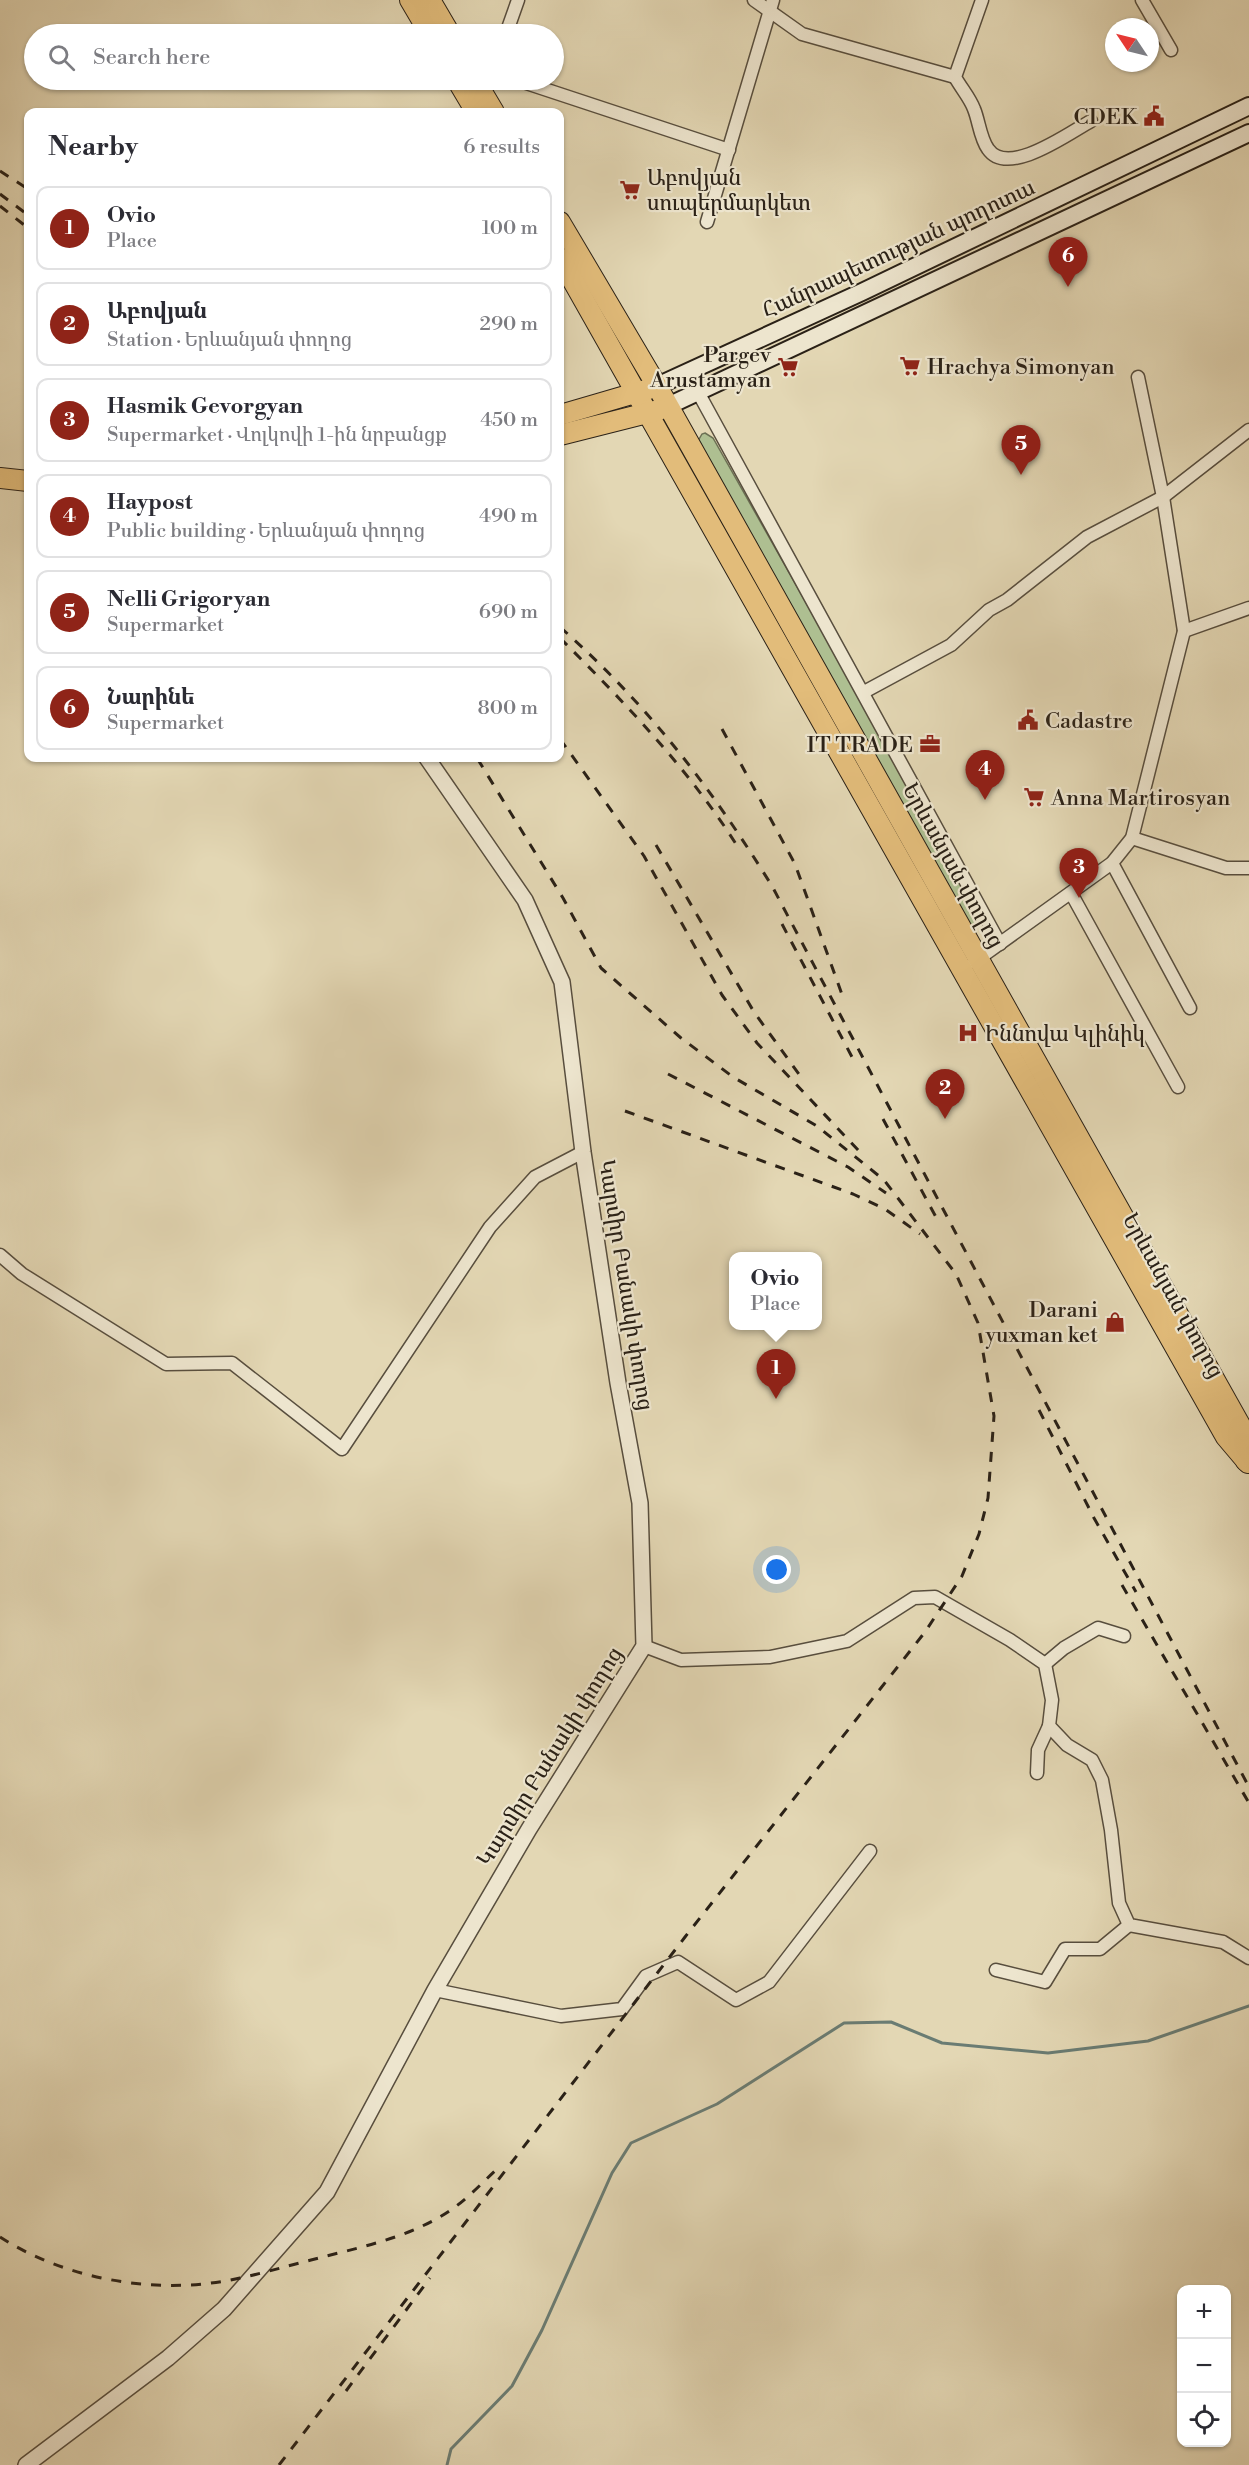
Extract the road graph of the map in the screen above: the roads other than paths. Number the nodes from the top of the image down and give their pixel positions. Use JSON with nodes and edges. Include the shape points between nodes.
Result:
{"nodes":[{"id":1,"x":410,"y":0,"type":"edge"},
{"id":2,"x":430,"y":0,"type":"edge"},
{"id":3,"x":518,"y":0,"type":"edge"},
{"id":4,"x":754,"y":0,"type":"edge"},
{"id":5,"x":982,"y":0,"type":"edge"},
{"id":6,"x":1142,"y":0,"type":"edge"},
{"id":7,"x":772,"y":5,"type":"edge"},
{"id":8,"x":424,"y":24,"type":"edge"},
{"id":9,"x":444,"y":24,"type":"edge"},
{"id":10,"x":510,"y":24,"type":"edge"},
{"id":11,"x":1171,"y":50,"type":"dead end"},
{"id":12,"x":955,"y":77,"type":"junction"},
{"id":13,"x":463,"y":90,"type":"edge"},
{"id":14,"x":483,"y":90,"type":"edge"},
{"id":15,"x":547,"y":90,"type":"edge"},
{"id":16,"x":1249,"y":106,"type":"edge"},
{"id":17,"x":474,"y":108,"type":"edge"},
{"id":18,"x":492,"y":108,"type":"edge"},
{"id":19,"x":1091,"y":121,"type":"dead end"},
{"id":20,"x":1249,"y":133,"type":"edge"},
{"id":21,"x":729,"y":150,"type":"junction"},
{"id":22,"x":707,"y":222,"type":"dead end"},
{"id":23,"x":564,"y":229,"type":"edge"},
{"id":24,"x":564,"y":265,"type":"edge"},
{"id":25,"x":1138,"y":377,"type":"dead end"},
{"id":26,"x":657,"y":386,"type":"junction"},
{"id":27,"x":637,"y":393,"type":"junction"},
{"id":28,"x":699,"y":394,"type":"junction"},
{"id":29,"x":668,"y":406,"type":"junction"},
{"id":30,"x":564,"y":414,"type":"edge"},
{"id":31,"x":648,"y":414,"type":"junction"},
{"id":32,"x":1249,"y":429,"type":"edge"},
{"id":33,"x":564,"y":434,"type":"edge"},
{"id":34,"x":0,"y":466,"type":"edge"},
{"id":35,"x":24,"y":469,"type":"edge"},
{"id":36,"x":0,"y":478,"type":"edge"},
{"id":37,"x":24,"y":481,"type":"edge"},
{"id":38,"x":1163,"y":497,"type":"junction"},
{"id":39,"x":1249,"y":608,"type":"edge"},
{"id":40,"x":1184,"y":631,"type":"junction"},
{"id":41,"x":864,"y":692,"type":"junction"},
{"id":42,"x":430,"y":762,"type":"edge"},
{"id":43,"x":1131,"y":838,"type":"junction"},
{"id":44,"x":1112,"y":863,"type":"junction"},
{"id":45,"x":1249,"y":868,"type":"edge"},
{"id":46,"x":1071,"y":893,"type":"junction"},
{"id":47,"x":1000,"y":944,"type":"junction"},
{"id":48,"x":971,"y":963,"type":"junction"},
{"id":49,"x":1190,"y":1008,"type":"dead end"},
{"id":50,"x":1178,"y":1087,"type":"dead end"},
{"id":51,"x":583,"y":1152,"type":"junction"},
{"id":52,"x":0,"y":1255,"type":"edge"},
{"id":53,"x":1248,"y":1462,"type":"edge"},
{"id":54,"x":1124,"y":1636,"type":"dead end"},
{"id":55,"x":644,"y":1646,"type":"junction"},
{"id":56,"x":1045,"y":1664,"type":"junction"},
{"id":57,"x":1049,"y":1726,"type":"junction"},
{"id":58,"x":1037,"y":1773,"type":"dead end"},
{"id":59,"x":870,"y":1851,"type":"dead end"},
{"id":60,"x":1129,"y":1925,"type":"junction"},
{"id":61,"x":1249,"y":1958,"type":"edge"},
{"id":62,"x":996,"y":1970,"type":"dead end"},
{"id":63,"x":435,"y":1990,"type":"junction"},
{"id":64,"x":26,"y":2465,"type":"edge"}],
"edges":[{"from":1,"to":8,"type":"main road"},
{"from":2,"to":9,"type":"main road"},
{"from":3,"to":10,"type":"street"},
{"from":4,"to":7,"type":"street"},
{"from":5,"to":12,"type":"street"},
{"from":6,"to":11,"type":"street"},
{"from":7,"to":12,"type":"street","via":[[802,34]]},
{"from":7,"to":21,"type":"street"},
{"from":12,"to":19,"type":"street","via":[[974,108],[986,147],[1005,160],[1026,156]]},
{"from":13,"to":17,"type":"main road"},
{"from":14,"to":18,"type":"main road"},
{"from":15,"to":21,"type":"street"},
{"from":16,"to":26,"type":"main road","name":"Հանրապետության պողոտա"},
{"from":20,"to":28,"type":"main road","name":"Հանրապետության պողոտա"},
{"from":21,"to":22,"type":"street"},
{"from":23,"to":26,"type":"main road","name":"Երևանյան փողոց"},
{"from":24,"to":27,"type":"main road","name":"Երևանյան փողոց"},
{"from":25,"to":38,"type":"street"},
{"from":26,"to":27,"type":"main road","name":"Հանրապետության պողոտա"},
{"from":26,"to":29,"type":"main road","name":"Երևանյան փողոց"},
{"from":27,"to":30,"type":"main road","name":"Հանրապետության պողոտա"},
{"from":27,"to":31,"type":"main road","name":"Երևանյան փողոց"},
{"from":28,"to":29,"type":"main road","name":"Հանրապետության պողոտա"},
{"from":28,"to":41,"type":"street"},
{"from":29,"to":31,"type":"main road","name":"Հանրապետության պողոտա"},
{"from":29,"to":48,"type":"main road","name":"Երևանյան փողոց"},
{"from":31,"to":33,"type":"main road","name":"Հանրապետության պողոտա"},
{"from":31,"to":48,"type":"main road","name":"Երևանյան փողոց"},
{"from":32,"to":38,"type":"street"},
{"from":34,"to":35,"type":"main road"},
{"from":36,"to":37,"type":"main road"},
{"from":38,"to":40,"type":"street"},
{"from":38,"to":41,"type":"street","via":[[1087,537],[989,610],[951,645]]},
{"from":39,"to":40,"type":"street"},
{"from":40,"to":43,"type":"street"},
{"from":41,"to":47,"type":"street"},
{"from":42,"to":51,"type":"street","name":"Կարմիր Բանակի փողոց","via":[[525,900],[562,982]]},
{"from":43,"to":44,"type":"street"},
{"from":43,"to":45,"type":"street","via":[[1226,868]]},
{"from":44,"to":46,"type":"street"},
{"from":44,"to":49,"type":"street"},
{"from":46,"to":47,"type":"street"},
{"from":46,"to":50,"type":"street"},
{"from":47,"to":48,"type":"street"},
{"from":48,"to":53,"type":"main road","name":"Երևանյան փողոց","via":[[1226,1437]]},
{"from":51,"to":52,"type":"street","via":[[535,1177],[490,1227],[342,1449],[232,1363],[166,1364],[22,1274]]},
{"from":51,"to":55,"type":"street","name":"Կարմիր Բանակի փողոց","via":[[640,1503]]},
{"from":54,"to":56,"type":"street","via":[[1098,1628]]},
{"from":55,"to":56,"type":"street","via":[[681,1660],[770,1657],[847,1641],[914,1598],[935,1597]]},
{"from":55,"to":63,"type":"street","name":"Կարմիր Բանակի փողոց","via":[[529,1829]]},
{"from":56,"to":57,"type":"street","via":[[1052,1700]]},
{"from":57,"to":58,"type":"street","via":[[1038,1750]]},
{"from":57,"to":60,"type":"street","via":[[1068,1745],[1092,1760],[1101,1780],[1119,1904]]},
{"from":59,"to":63,"type":"street","via":[[769,1982],[736,2000],[678,1962],[646,1976],[622,2009],[561,2016]]},
{"from":60,"to":61,"type":"street","via":[[1223,1942]]},
{"from":60,"to":62,"type":"street","via":[[1100,1949],[1065,1949],[1045,1982]]},
{"from":63,"to":64,"type":"street","name":"Կարմիր Բանակի փողոց","via":[[327,2193],[224,2309],[168,2358]]}]}
